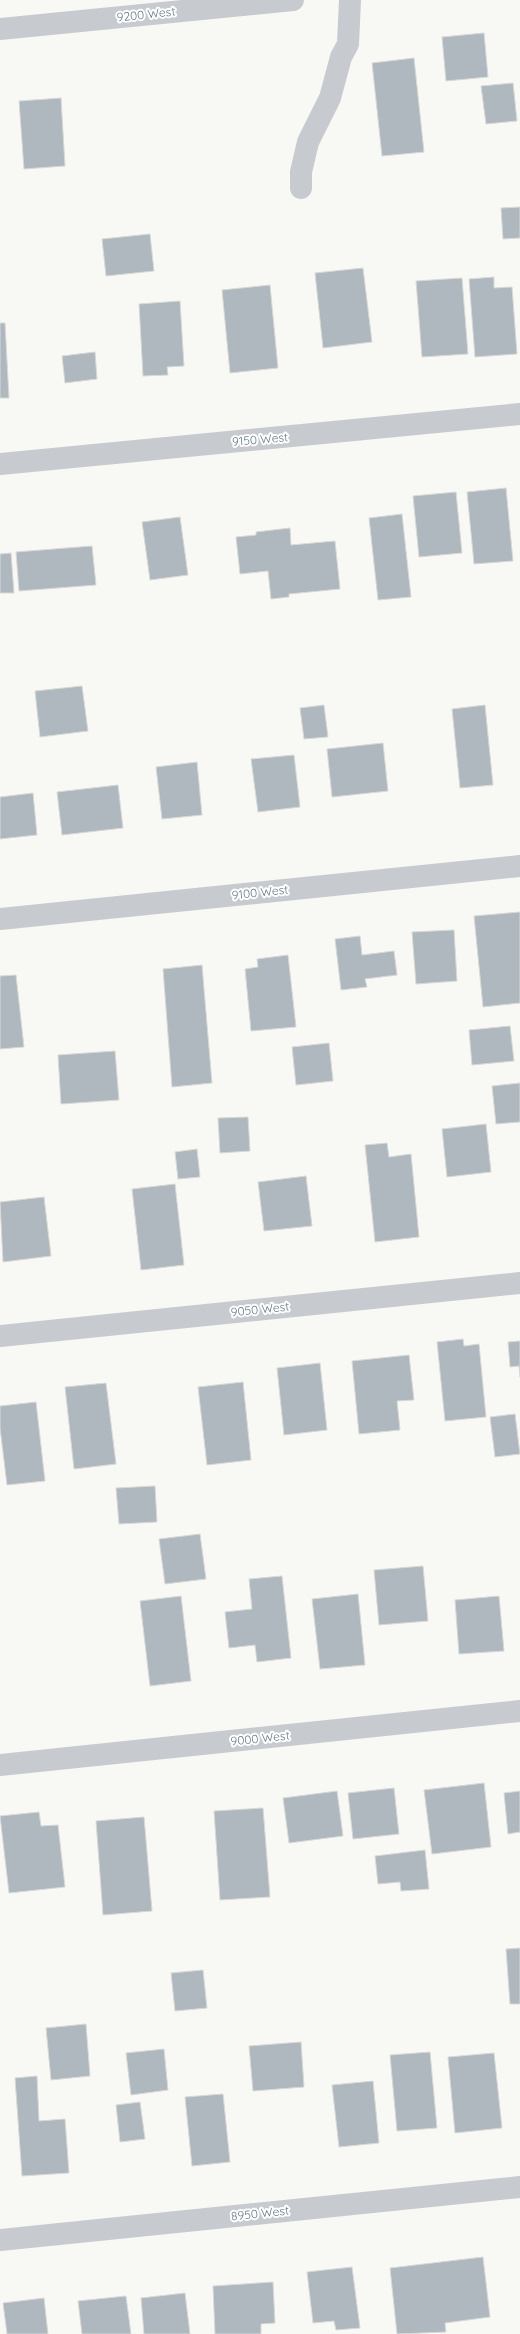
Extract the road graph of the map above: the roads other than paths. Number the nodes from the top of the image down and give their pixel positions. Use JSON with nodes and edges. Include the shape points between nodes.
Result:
{"nodes":[{"id":1,"x":293,"y":0,"type":"edge"},
{"id":2,"x":350,"y":0,"type":"edge"},
{"id":3,"x":0,"y":29,"type":"edge"},
{"id":4,"x":300,"y":188,"type":"dead end"},
{"id":5,"x":520,"y":414,"type":"edge"},
{"id":6,"x":0,"y":464,"type":"edge"},
{"id":7,"x":520,"y":866,"type":"edge"},
{"id":8,"x":0,"y":919,"type":"edge"},
{"id":9,"x":520,"y":1283,"type":"edge"},
{"id":10,"x":0,"y":1336,"type":"edge"},
{"id":11,"x":520,"y":1711,"type":"edge"},
{"id":12,"x":0,"y":1765,"type":"edge"},
{"id":13,"x":520,"y":2187,"type":"edge"},
{"id":14,"x":0,"y":2240,"type":"edge"}],
"edges":[{"from":1,"to":3,"type":"street","name":"9200 West"},
{"from":2,"to":4,"type":"street","via":[[348,44],[341,57],[330,98],[308,142]]},
{"from":5,"to":6,"type":"street","name":"9150 West"},
{"from":7,"to":8,"type":"street","name":"9100 West"},
{"from":9,"to":10,"type":"street","name":"9050 West"},
{"from":11,"to":12,"type":"street","name":"9000 West"},
{"from":13,"to":14,"type":"street","name":"8950 West"}]}
